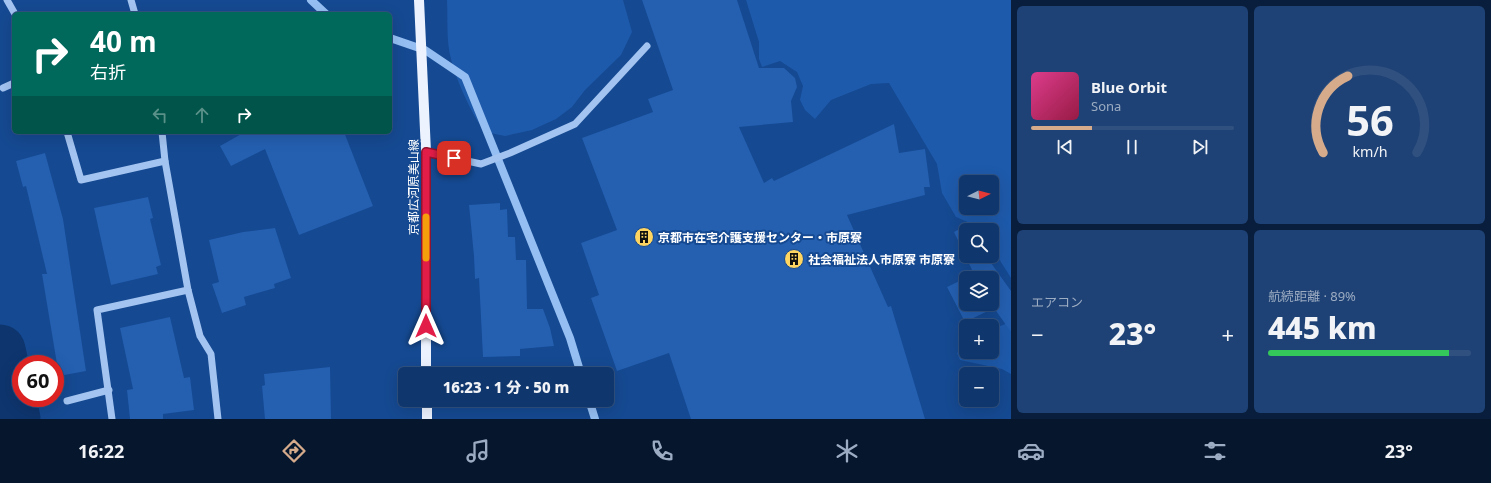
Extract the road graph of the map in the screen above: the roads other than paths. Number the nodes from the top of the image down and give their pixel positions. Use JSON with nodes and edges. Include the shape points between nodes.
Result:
{"nodes":[{"id":1,"x":7,"y":0,"type":"edge"},
{"id":2,"x":131,"y":0,"type":"edge"},
{"id":3,"x":419,"y":0,"type":"edge"},
{"id":4,"x":14,"y":12,"type":"edge"},
{"id":5,"x":134,"y":12,"type":"edge"},
{"id":6,"x":647,"y":46,"type":"dead end"},
{"id":7,"x":12,"y":85,"type":"edge"},
{"id":8,"x":3,"y":88,"type":"dead end"},
{"id":9,"x":68,"y":134,"type":"edge"},
{"id":10,"x":162,"y":134,"type":"edge"},
{"id":11,"x":426,"y":152,"type":"junction"},
{"id":12,"x":165,"y":161,"type":"junction"},
{"id":13,"x":188,"y":290,"type":"junction"},
{"id":14,"x":426,"y":367,"type":"edge"},
{"id":15,"x":109,"y":390,"type":"junction"},
{"id":16,"x":67,"y":401,"type":"dead end"},
{"id":17,"x":427,"y":407,"type":"edge"},
{"id":18,"x":112,"y":419,"type":"edge"},
{"id":19,"x":218,"y":419,"type":"edge"},
{"id":20,"x":427,"y":419,"type":"edge"}],
"edges":[{"from":1,"to":4,"type":"street"},
{"from":2,"to":5,"type":"street"},
{"from":3,"to":11,"type":"main road","name":"京都広河原美山線"},
{"from":6,"to":11,"type":"street","via":[[575,124],[481,164]]},
{"from":7,"to":8,"type":"street"},
{"from":9,"to":12,"type":"street","via":[[81,180]]},
{"from":10,"to":12,"type":"street"},
{"from":11,"to":14,"type":"main road","name":"京都広河原美山線"},
{"from":12,"to":13,"type":"street"},
{"from":13,"to":15,"type":"street","via":[[97,310]]},
{"from":13,"to":19,"type":"street","via":[[200,336],[211,354]]},
{"from":15,"to":16,"type":"street"},
{"from":15,"to":18,"type":"street"},
{"from":17,"to":20,"type":"main road"}]}
